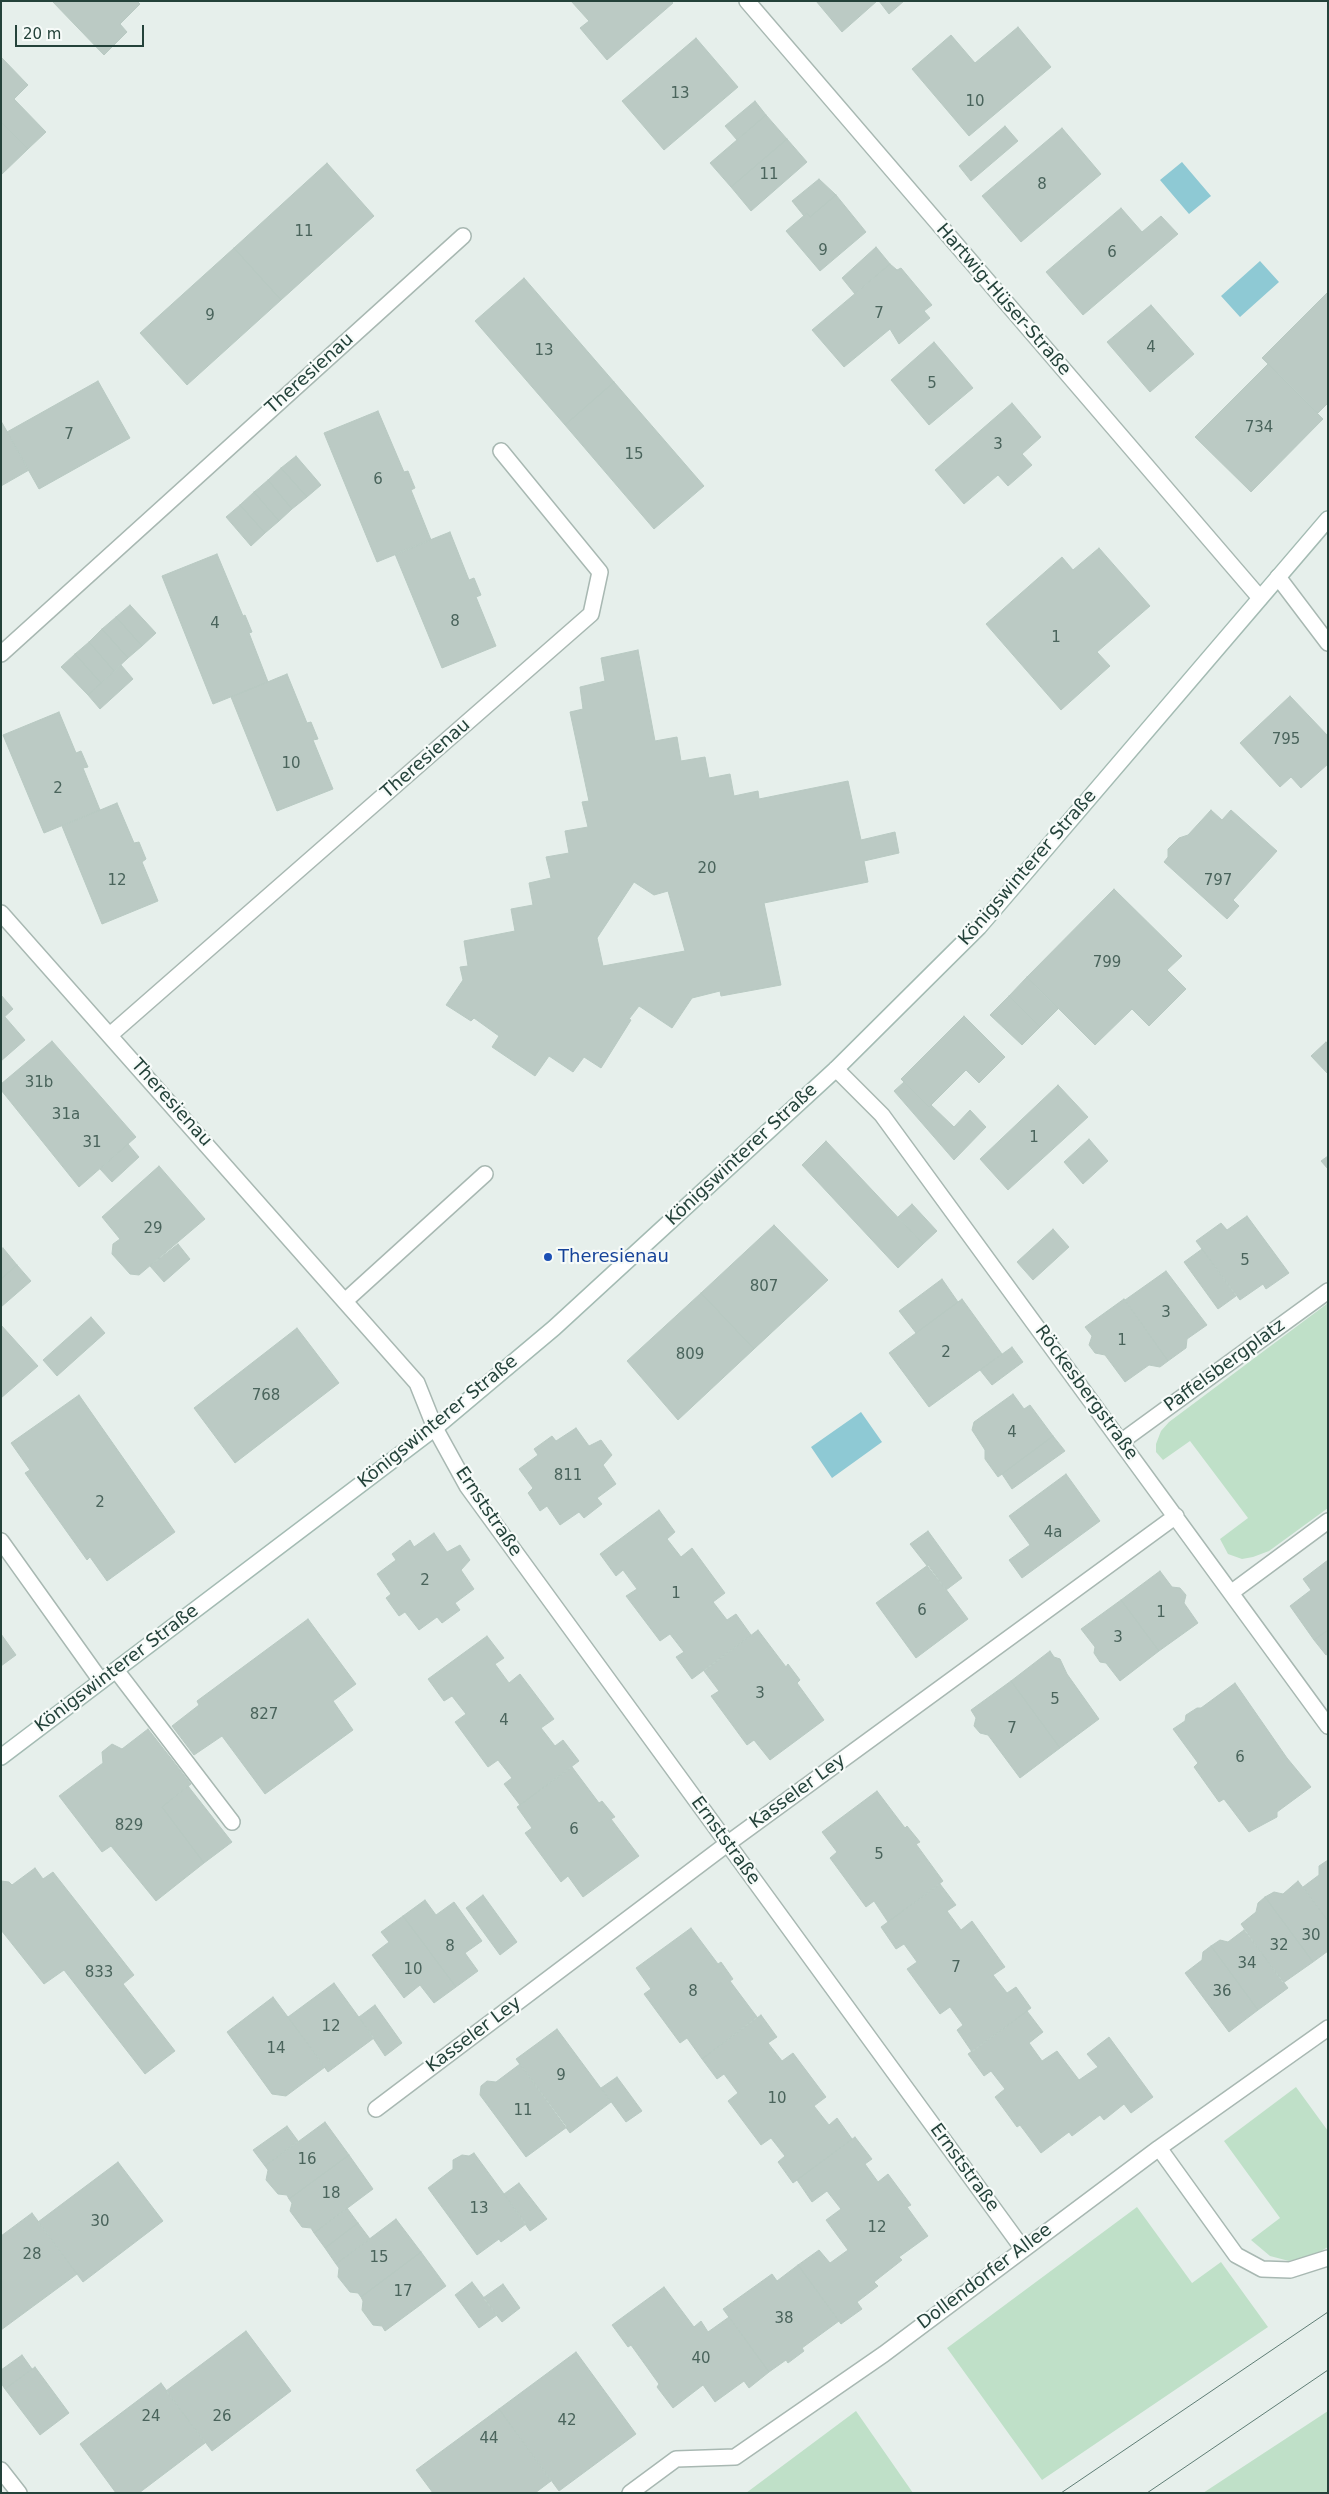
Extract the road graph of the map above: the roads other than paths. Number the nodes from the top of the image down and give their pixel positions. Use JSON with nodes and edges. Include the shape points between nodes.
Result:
{"nodes":[{"id":1,"x":747,"y":1,"type":"edge"},
{"id":2,"x":463,"y":236,"type":"dead end"},
{"id":3,"x":501,"y":451,"type":"dead end"},
{"id":4,"x":1328,"y":519,"type":"edge"},
{"id":5,"x":1278,"y":577,"type":"junction"},
{"id":6,"x":1260,"y":598,"type":"junction"},
{"id":7,"x":1328,"y":643,"type":"edge"},
{"id":8,"x":1,"y":654,"type":"edge"},
{"id":9,"x":1,"y":913,"type":"edge"},
{"id":10,"x":110,"y":1036,"type":"junction"},
{"id":11,"x":836,"y":1069,"type":"junction"},
{"id":12,"x":484,"y":1174,"type":"dead end"},
{"id":13,"x":1328,"y":1291,"type":"edge"},
{"id":14,"x":345,"y":1300,"type":"junction"},
{"id":15,"x":435,"y":1428,"type":"junction"},
{"id":16,"x":1122,"y":1441,"type":"junction"},
{"id":17,"x":1176,"y":1516,"type":"junction"},
{"id":18,"x":1328,"y":1521,"type":"edge"},
{"id":19,"x":1,"y":1541,"type":"edge"},
{"id":20,"x":1232,"y":1592,"type":"junction"},
{"id":21,"x":116,"y":1670,"type":"junction"},
{"id":22,"x":101,"y":1681,"type":"junction"},
{"id":23,"x":1328,"y":1726,"type":"edge"},
{"id":24,"x":1,"y":1757,"type":"edge"},
{"id":25,"x":232,"y":1822,"type":"dead end"},
{"id":26,"x":727,"y":1844,"type":"junction"},
{"id":27,"x":1328,"y":2028,"type":"edge"},
{"id":28,"x":376,"y":2109,"type":"dead end"},
{"id":29,"x":1159,"y":2148,"type":"junction"},
{"id":30,"x":1023,"y":2249,"type":"junction"},
{"id":31,"x":1328,"y":2258,"type":"edge"},
{"id":32,"x":1,"y":2470,"type":"edge"},
{"id":33,"x":19,"y":2493,"type":"edge"},
{"id":34,"x":630,"y":2493,"type":"edge"}],
"edges":[{"from":1,"to":6,"type":"street","name":"Hartwig-Hüser-Straße"},
{"from":2,"to":8,"type":"street","name":"Theresienau"},
{"from":3,"to":10,"type":"street","name":"Theresienau","via":[[600,572],[591,614]]},
{"from":4,"to":5,"type":"street","name":"Königswinterer Straße"},
{"from":5,"to":6,"type":"street","name":"Königswinterer Straße"},
{"from":5,"to":7,"type":"street"},
{"from":6,"to":11,"type":"street","name":"Königswinterer Straße","via":[[980,927]]},
{"from":9,"to":10,"type":"street","name":"Theresienau"},
{"from":10,"to":14,"type":"street","name":"Theresienau"},
{"from":11,"to":15,"type":"street","name":"Königswinterer Straße","via":[[554,1328]]},
{"from":11,"to":16,"type":"street","name":"Röckesbergstraße","via":[[882,1115]]},
{"from":12,"to":14,"type":"street"},
{"from":13,"to":16,"type":"street","name":"Paffelsbergplatz"},
{"from":14,"to":15,"type":"street","name":"Theresienau","via":[[417,1383]]},
{"from":15,"to":21,"type":"street","name":"Königswinterer Straße"},
{"from":15,"to":26,"type":"street","name":"Ernststraße","via":[[467,1486]]},
{"from":16,"to":17,"type":"street","name":"Röckesbergstraße"},
{"from":17,"to":20,"type":"street","name":"Röckesbergstraße"},
{"from":17,"to":26,"type":"street","name":"Kasseler Ley"},
{"from":18,"to":20,"type":"street"},
{"from":19,"to":22,"type":"street"},
{"from":20,"to":23,"type":"street","name":"Röckesbergstraße"},
{"from":21,"to":22,"type":"street","name":"Königswinterer Straße"},
{"from":21,"to":25,"type":"street"},
{"from":22,"to":24,"type":"street","name":"Königswinterer Straße"},
{"from":26,"to":28,"type":"street","name":"Kasseler Ley"},
{"from":26,"to":30,"type":"street","name":"Ernststraße"},
{"from":27,"to":29,"type":"street","name":"Dollendorfer Allee"},
{"from":29,"to":30,"type":"street","name":"Dollendorfer Allee"},
{"from":29,"to":31,"type":"street","via":[[1236,2255],[1262,2269],[1290,2270]]},
{"from":30,"to":34,"type":"street","name":"Dollendorfer Allee","via":[[884,2354],[735,2457],[676,2458]]},
{"from":32,"to":33,"type":"street"}]}
